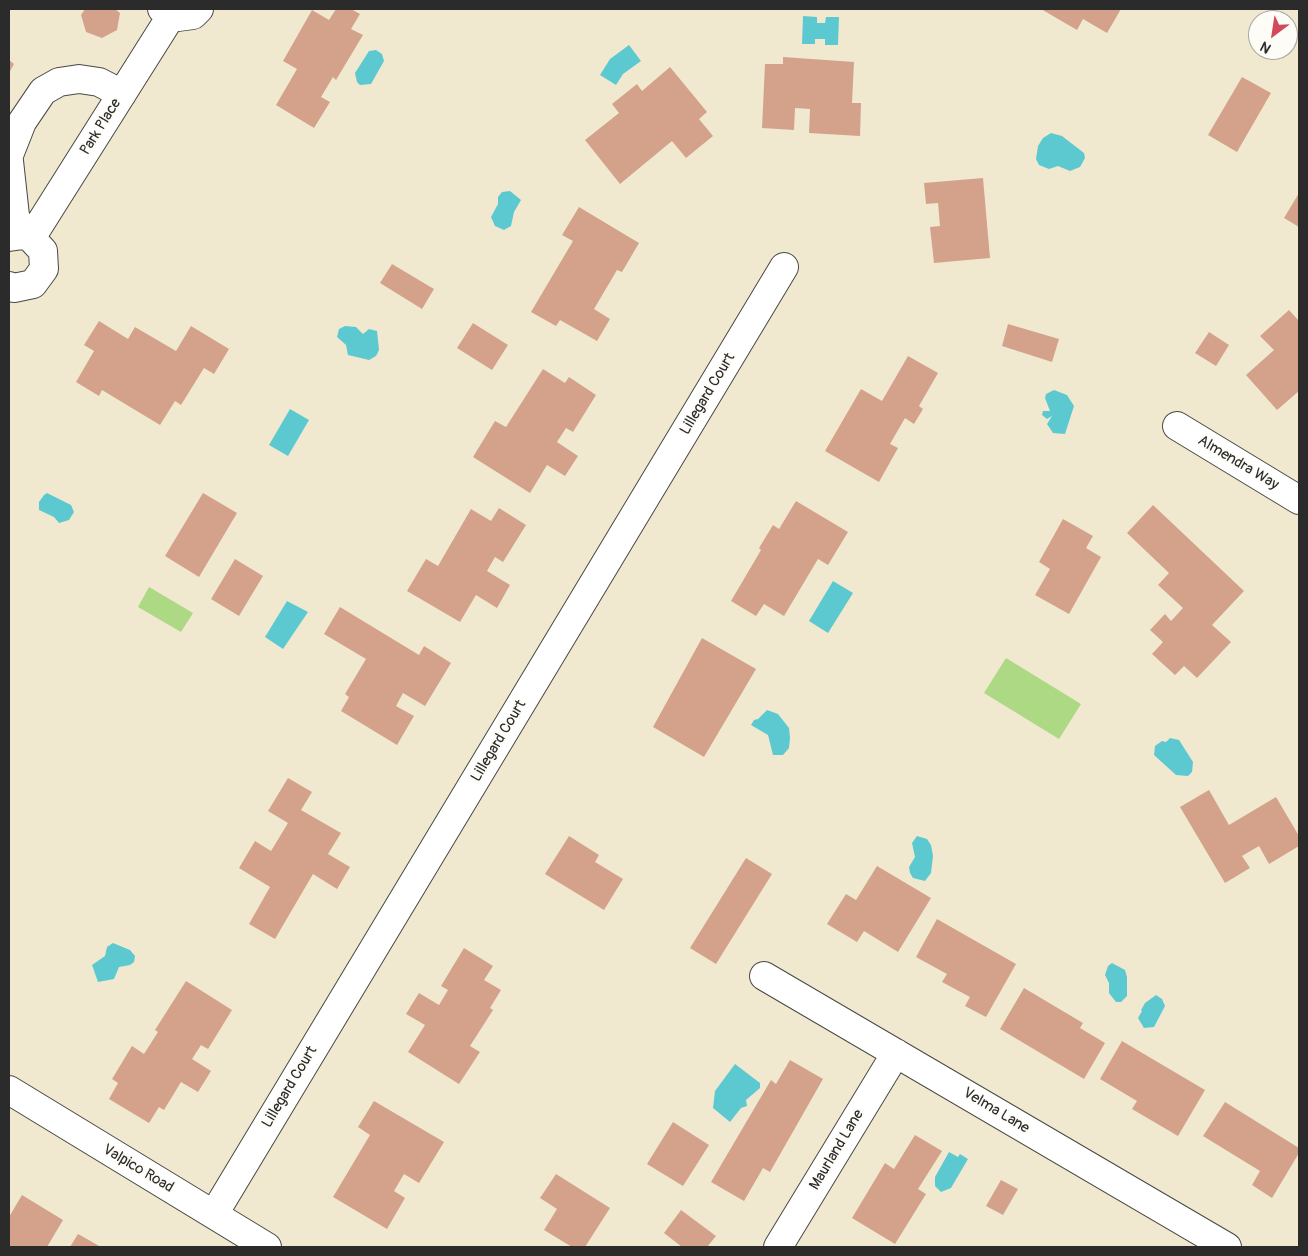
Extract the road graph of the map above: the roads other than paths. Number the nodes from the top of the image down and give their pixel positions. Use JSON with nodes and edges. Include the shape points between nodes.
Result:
{"nodes":[{"id":1,"x":199,"y":9,"type":"edge"},
{"id":2,"x":166,"y":13,"type":"edge"},
{"id":3,"x":122,"y":94,"type":"junction"},
{"id":4,"x":9,"y":154,"type":"edge"},
{"id":5,"x":9,"y":161,"type":"edge"},
{"id":6,"x":21,"y":236,"type":"edge"},
{"id":7,"x":784,"y":267,"type":"dead end"},
{"id":8,"x":9,"y":286,"type":"edge"},
{"id":9,"x":1177,"y":426,"type":"dead end"},
{"id":10,"x":1299,"y":500,"type":"edge"},
{"id":11,"x":764,"y":976,"type":"dead end"},
{"id":12,"x":896,"y":1052,"type":"junction"},
{"id":13,"x":9,"y":1090,"type":"edge"},
{"id":14,"x":214,"y":1214,"type":"junction"},
{"id":15,"x":267,"y":1247,"type":"edge"},
{"id":16,"x":778,"y":1247,"type":"edge"},
{"id":17,"x":1227,"y":1247,"type":"edge"}],
"edges":[{"from":1,"to":2,"type":"street","name":"Park Place","via":[[193,15]]},
{"from":2,"to":3,"type":"street","name":"Park Place"},
{"from":3,"to":4,"type":"street","via":[[99,82],[79,79],[59,82],[43,91],[22,122]]},
{"from":3,"to":6,"type":"street","name":"Park Place"},
{"from":5,"to":6,"type":"street","via":[[14,216]]},
{"from":6,"to":8,"type":"street","via":[[43,251],[44,269],[33,284]]},
{"from":7,"to":14,"type":"street","name":"Lillegard Court"},
{"from":9,"to":10,"type":"street","name":"Almendra Way"},
{"from":11,"to":12,"type":"street","name":"Velma Lane"},
{"from":12,"to":16,"type":"street","name":"Maurland Lane"},
{"from":12,"to":17,"type":"street","name":"Velma Lane"},
{"from":13,"to":14,"type":"street","name":"Valpico Road"},
{"from":14,"to":15,"type":"street","name":"Valpico Road"}]}
